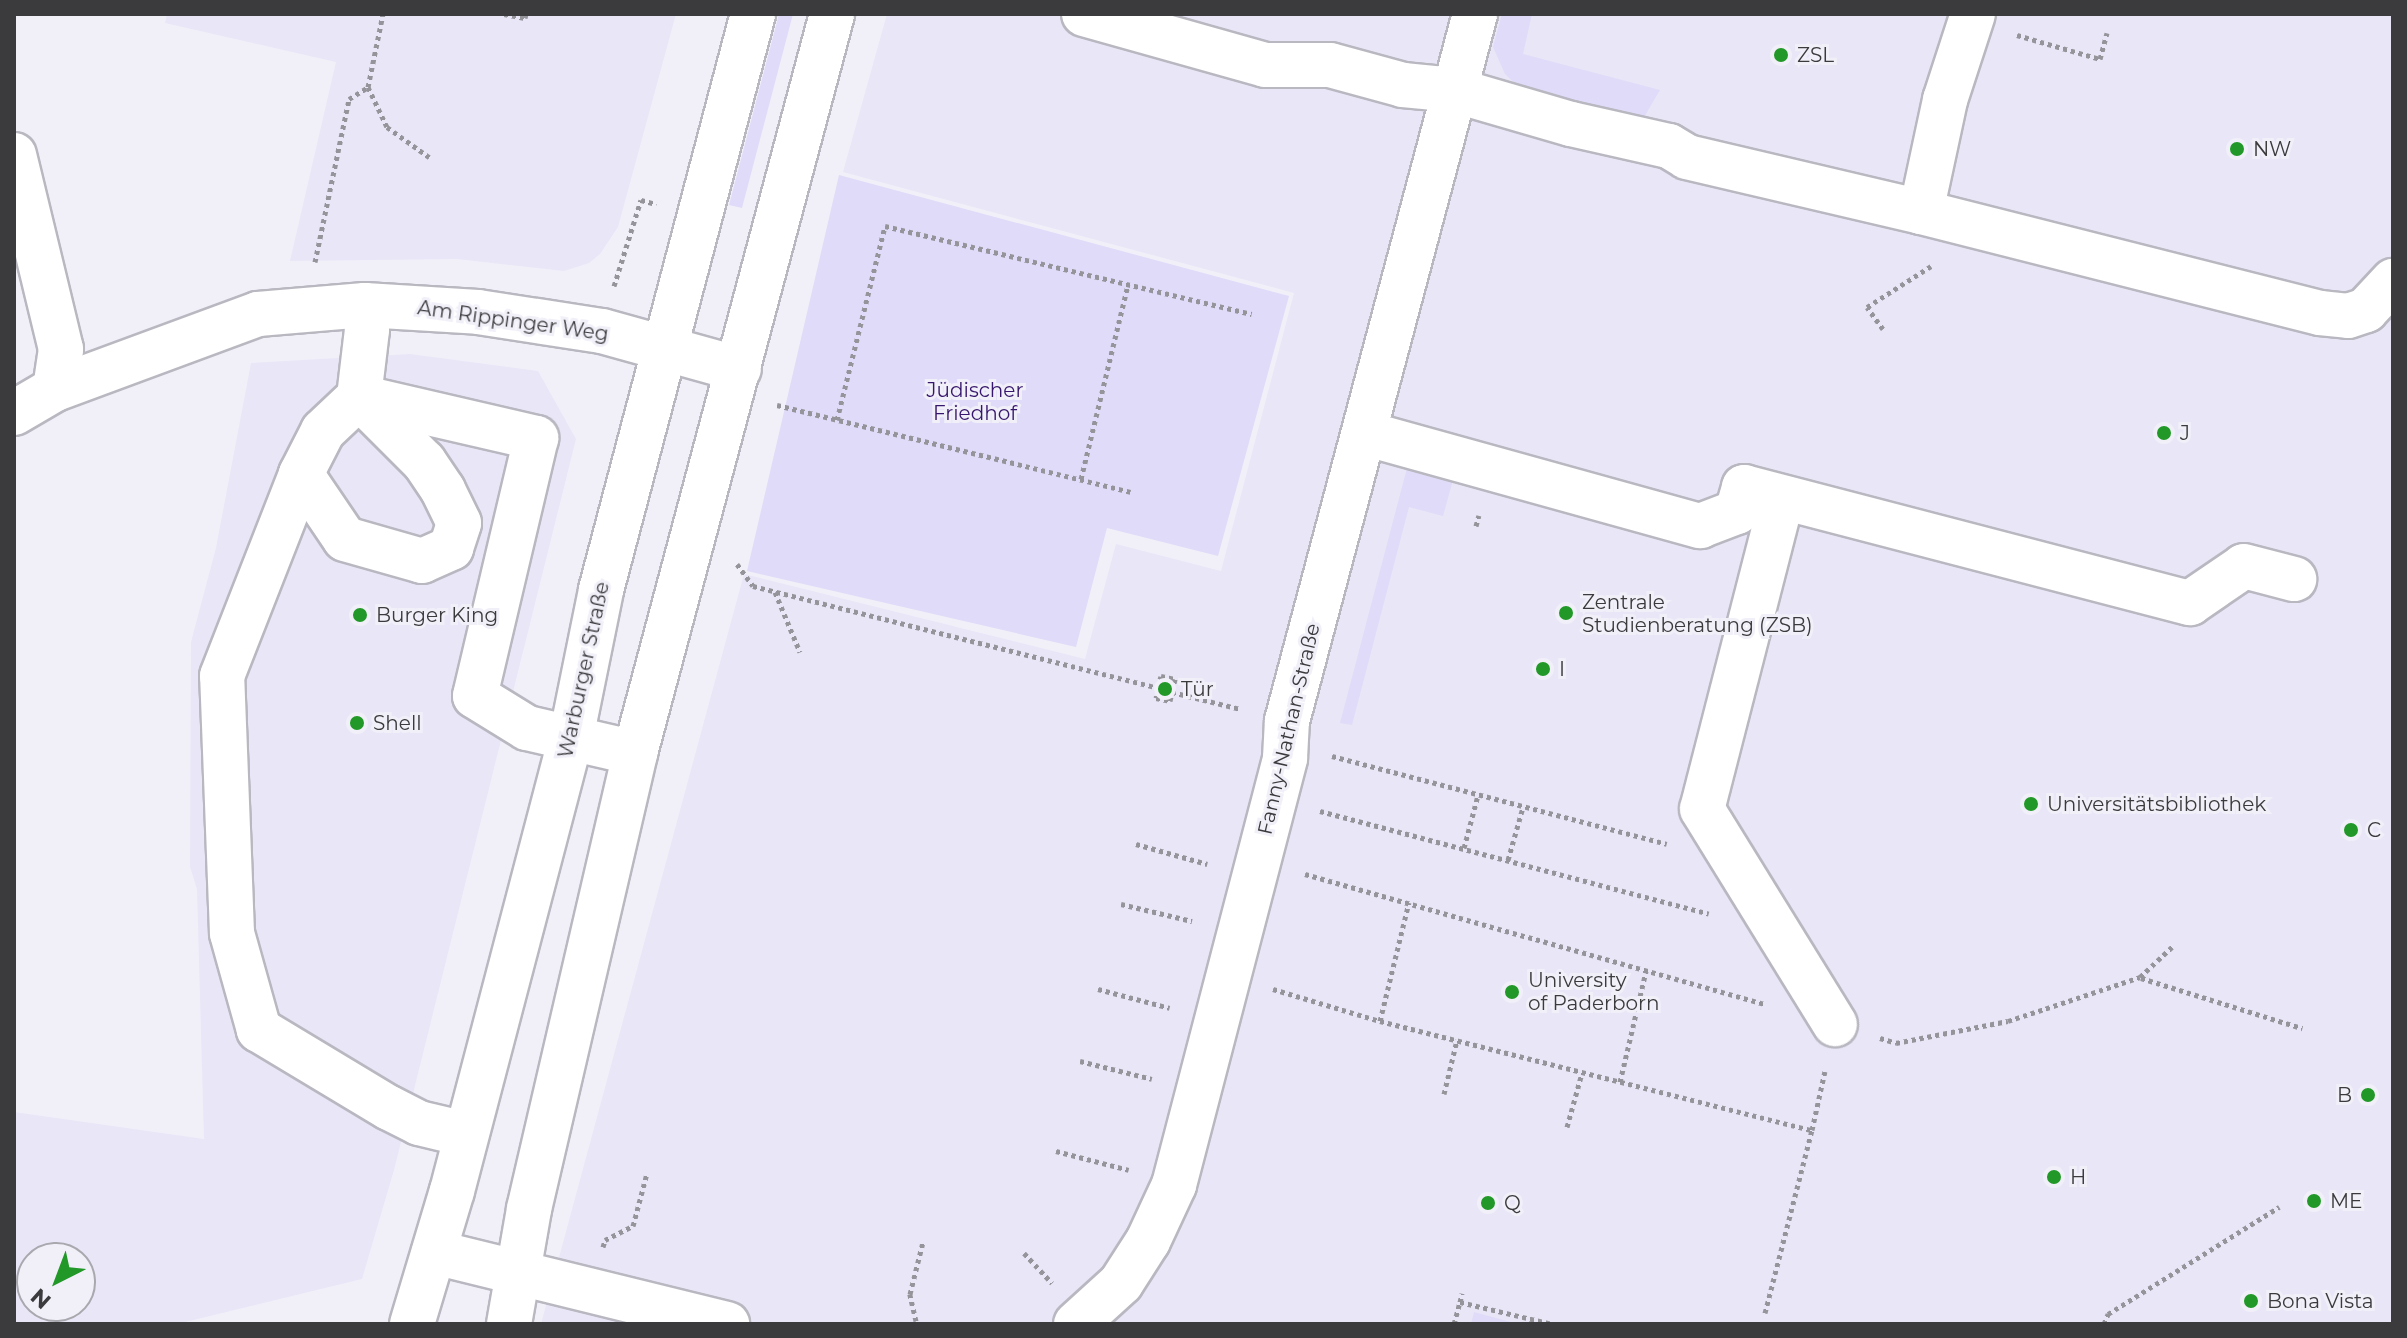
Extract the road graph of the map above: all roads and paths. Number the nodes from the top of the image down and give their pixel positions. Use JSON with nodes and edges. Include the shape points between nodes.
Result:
{"nodes":[{"id":1,"x":383,"y":14,"type":"edge"},
{"id":2,"x":504,"y":14,"type":"edge"},
{"id":3,"x":526,"y":14,"type":"edge"},
{"id":4,"x":753,"y":14,"type":"edge"},
{"id":5,"x":832,"y":14,"type":"edge"},
{"id":6,"x":1084,"y":14,"type":"edge"},
{"id":7,"x":1475,"y":14,"type":"edge"},
{"id":8,"x":1972,"y":18,"type":"edge"},
{"id":9,"x":2107,"y":33,"type":"dead end"},
{"id":10,"x":368,"y":87,"type":"junction"},
{"id":11,"x":1454,"y":90,"type":"junction"},
{"id":12,"x":14,"y":155,"type":"edge"},
{"id":13,"x":429,"y":157,"type":"dead end"},
{"id":14,"x":641,"y":200,"type":"dead end"},
{"id":15,"x":1921,"y":212,"type":"junction"},
{"id":16,"x":1940,"y":260,"type":"dead end"},
{"id":17,"x":314,"y":267,"type":"dead end"},
{"id":18,"x":2393,"y":281,"type":"edge"},
{"id":19,"x":1128,"y":285,"type":"junction"},
{"id":20,"x":613,"y":288,"type":"dead end"},
{"id":21,"x":365,"y":305,"type":"junction"},
{"id":22,"x":1252,"y":314,"type":"dead end"},
{"id":23,"x":1883,"y":329,"type":"dead end"},
{"id":24,"x":664,"y":349,"type":"junction"},
{"id":25,"x":739,"y":369,"type":"junction"},
{"id":26,"x":55,"y":389,"type":"junction"},
{"id":27,"x":359,"y":397,"type":"junction"},
{"id":28,"x":772,"y":403,"type":"dead end"},
{"id":29,"x":14,"y":413,"type":"edge"},
{"id":30,"x":837,"y":420,"type":"junction"},
{"id":31,"x":1364,"y":433,"type":"junction"},
{"id":32,"x":301,"y":474,"type":"junction"},
{"id":33,"x":1081,"y":479,"type":"junction"},
{"id":34,"x":1130,"y":492,"type":"dead end"},
{"id":35,"x":1782,"y":498,"type":"junction"},
{"id":36,"x":737,"y":564,"type":"dead end"},
{"id":37,"x":2294,"y":579,"type":"dead end"},
{"id":38,"x":775,"y":591,"type":"junction"},
{"id":39,"x":800,"y":652,"type":"dead end"},
{"id":40,"x":1158,"y":688,"type":"junction"},
{"id":41,"x":1172,"y":692,"type":"junction"},
{"id":42,"x":1252,"y":712,"type":"dead end"},
{"id":43,"x":571,"y":738,"type":"junction"},
{"id":44,"x":635,"y":753,"type":"junction"},
{"id":45,"x":1330,"y":755,"type":"dead end"},
{"id":46,"x":1478,"y":795,"type":"junction"},
{"id":47,"x":1523,"y":807,"type":"junction"},
{"id":48,"x":1315,"y":810,"type":"dead end"},
{"id":49,"x":1136,"y":844,"type":"dead end"},
{"id":50,"x":1464,"y":848,"type":"junction"},
{"id":51,"x":1508,"y":860,"type":"junction"},
{"id":52,"x":1734,"y":861,"type":"junction"},
{"id":53,"x":1210,"y":865,"type":"dead end"},
{"id":54,"x":1300,"y":872,"type":"dead end"},
{"id":55,"x":1409,"y":902,"type":"junction"},
{"id":56,"x":1121,"y":904,"type":"dead end"},
{"id":57,"x":1194,"y":922,"type":"dead end"},
{"id":58,"x":1776,"y":932,"type":"junction"},
{"id":59,"x":2172,"y":947,"type":"dead end"},
{"id":60,"x":1646,"y":971,"type":"junction"},
{"id":61,"x":2140,"y":977,"type":"junction"},
{"id":62,"x":1098,"y":989,"type":"dead end"},
{"id":63,"x":1272,"y":989,"type":"dead end"},
{"id":64,"x":1172,"y":1009,"type":"dead end"},
{"id":65,"x":1380,"y":1021,"type":"junction"},
{"id":66,"x":1835,"y":1024,"type":"junction"},
{"id":67,"x":2302,"y":1028,"type":"dead end"},
{"id":68,"x":1457,"y":1040,"type":"junction"},
{"id":69,"x":1080,"y":1061,"type":"dead end"},
{"id":70,"x":1582,"y":1073,"type":"junction"},
{"id":71,"x":1153,"y":1079,"type":"dead end"},
{"id":72,"x":1620,"y":1082,"type":"junction"},
{"id":73,"x":1444,"y":1094,"type":"dead end"},
{"id":74,"x":1567,"y":1127,"type":"dead end"},
{"id":75,"x":1812,"y":1130,"type":"junction"},
{"id":76,"x":465,"y":1134,"type":"junction"},
{"id":77,"x":1056,"y":1151,"type":"dead end"},
{"id":78,"x":1139,"y":1172,"type":"dead end"},
{"id":79,"x":647,"y":1173,"type":"dead end"},
{"id":80,"x":2279,"y":1207,"type":"dead end"},
{"id":81,"x":605,"y":1240,"type":"dead end"},
{"id":82,"x":923,"y":1242,"type":"dead end"},
{"id":83,"x":434,"y":1252,"type":"junction"},
{"id":84,"x":1024,"y":1253,"type":"dead end"},
{"id":85,"x":518,"y":1271,"type":"junction"},
{"id":86,"x":1462,"y":1293,"type":"dead end"},
{"id":87,"x":1460,"y":1302,"type":"junction"},
{"id":88,"x":1067,"y":1307,"type":"edge"},
{"id":89,"x":1765,"y":1313,"type":"dead end"},
{"id":90,"x":916,"y":1321,"type":"dead end"},
{"id":91,"x":416,"y":1323,"type":"edge"},
{"id":92,"x":509,"y":1324,"type":"edge"},
{"id":93,"x":727,"y":1324,"type":"edge"},
{"id":94,"x":1454,"y":1324,"type":"edge"},
{"id":95,"x":1552,"y":1324,"type":"edge"},
{"id":96,"x":2104,"y":1324,"type":"edge"}],
"edges":[{"from":1,"to":10,"type":"path"},
{"from":2,"to":3,"type":"path"},
{"from":4,"to":24,"type":"main road","name":"Warburger Straße"},
{"from":5,"to":25,"type":"main road"},
{"from":6,"to":11,"type":"main road","via":[[1265,65],[1330,65],[1403,85]]},
{"from":7,"to":11,"type":"main road","name":"Fanny-Nathan-Straße"},
{"from":8,"to":9,"type":"path","via":[[2100,59]]},
{"from":8,"to":15,"type":"main road","via":[[1945,100]]},
{"from":10,"to":13,"type":"path","via":[[387,127]]},
{"from":10,"to":17,"type":"path","via":[[349,99]]},
{"from":11,"to":15,"type":"main road","via":[[1669,146],[1687,157]]},
{"from":11,"to":31,"type":"main road","name":"Fanny-Nathan-Straße"},
{"from":12,"to":26,"type":"main road","via":[[61,349]]},
{"from":14,"to":20,"type":"path"},
{"from":15,"to":18,"type":"main road","via":[[2320,313],[2348,316],[2366,310]]},
{"from":16,"to":23,"type":"path","via":[[1867,307]]},
{"from":19,"to":22,"type":"path"},
{"from":19,"to":30,"type":"path","via":[[885,226]]},
{"from":19,"to":33,"type":"path"},
{"from":21,"to":24,"type":"main road","name":"Am Rippinger Weg","via":[[478,312],[602,331]]},
{"from":21,"to":26,"type":"main road","name":"Am Rippinger Weg","via":[[258,314]]},
{"from":21,"to":27,"type":"main road"},
{"from":24,"to":25,"type":"main road","name":"Am Rippinger Weg"},
{"from":24,"to":43,"type":"main road","name":"Warburger Straße","via":[[601,590]]},
{"from":25,"to":44,"type":"main road"},
{"from":26,"to":29,"type":"main road","name":"Am Rippinger Weg"},
{"from":27,"to":32,"type":"main road","via":[[323,431]]},
{"from":27,"to":32,"type":"main road","via":[[424,462],[443,490],[459,523],[451,548],[422,561],[345,539]]},
{"from":27,"to":43,"type":"main road","via":[[536,438],[475,696],[527,728]]},
{"from":28,"to":30,"type":"path"},
{"from":30,"to":33,"type":"path"},
{"from":31,"to":35,"type":"main road","via":[[1700,526],[1737,512],[1744,487]]},
{"from":31,"to":88,"type":"main road","name":"Fanny-Nathan-Straße","via":[[1287,721],[1285,758],[1174,1185],[1121,1283]]},
{"from":32,"to":76,"type":"main road","via":[[222,676],[232,933],[259,1030],[389,1108],[419,1123]]},
{"from":33,"to":34,"type":"path"},
{"from":35,"to":37,"type":"main road","via":[[2190,603],[2244,566]]},
{"from":35,"to":52,"type":"main road","via":[[1702,809]]},
{"from":36,"to":38,"type":"path","via":[[753,586]]},
{"from":38,"to":39,"type":"path"},
{"from":38,"to":40,"type":"path"},
{"from":40,"to":41,"type":"path","via":[[1156,698],[1170,701]]},
{"from":40,"to":41,"type":"path","via":[[1161,676],[1175,679]]},
{"from":41,"to":42,"type":"path"},
{"from":43,"to":44,"type":"main road"},
{"from":43,"to":76,"type":"main road","name":"Warburger Straße"},
{"from":44,"to":85,"type":"main road"},
{"from":45,"to":46,"type":"path"},
{"from":46,"to":47,"type":"path"},
{"from":46,"to":50,"type":"path"},
{"from":47,"to":51,"type":"path"},
{"from":47,"to":52,"type":"path"},
{"from":48,"to":50,"type":"path"},
{"from":49,"to":53,"type":"path"},
{"from":50,"to":51,"type":"path"},
{"from":51,"to":58,"type":"path"},
{"from":52,"to":58,"type":"main road"},
{"from":54,"to":55,"type":"path"},
{"from":55,"to":60,"type":"path"},
{"from":55,"to":65,"type":"path"},
{"from":56,"to":57,"type":"path"},
{"from":58,"to":66,"type":"main road"},
{"from":59,"to":61,"type":"path"},
{"from":60,"to":66,"type":"path"},
{"from":60,"to":72,"type":"path"},
{"from":61,"to":66,"type":"path","via":[[2008,1021],[1896,1043]]},
{"from":61,"to":67,"type":"path"},
{"from":62,"to":64,"type":"path"},
{"from":63,"to":65,"type":"path"},
{"from":65,"to":68,"type":"path"},
{"from":66,"to":75,"type":"path"},
{"from":68,"to":70,"type":"path"},
{"from":68,"to":73,"type":"path"},
{"from":69,"to":71,"type":"path"},
{"from":70,"to":72,"type":"path"},
{"from":70,"to":74,"type":"path"},
{"from":72,"to":75,"type":"path"},
{"from":75,"to":89,"type":"path"},
{"from":76,"to":83,"type":"main road","name":"Warburger Straße"},
{"from":77,"to":78,"type":"path"},
{"from":79,"to":81,"type":"path","via":[[633,1226]]},
{"from":80,"to":96,"type":"path","via":[[2108,1314]]},
{"from":82,"to":90,"type":"path","via":[[910,1294]]},
{"from":83,"to":85,"type":"main road"},
{"from":83,"to":91,"type":"main road","name":"Warburger Straße"},
{"from":84,"to":88,"type":"path"},
{"from":85,"to":92,"type":"main road"},
{"from":85,"to":93,"type":"main road"},
{"from":86,"to":87,"type":"path"},
{"from":87,"to":94,"type":"path"},
{"from":87,"to":95,"type":"path"}]}
